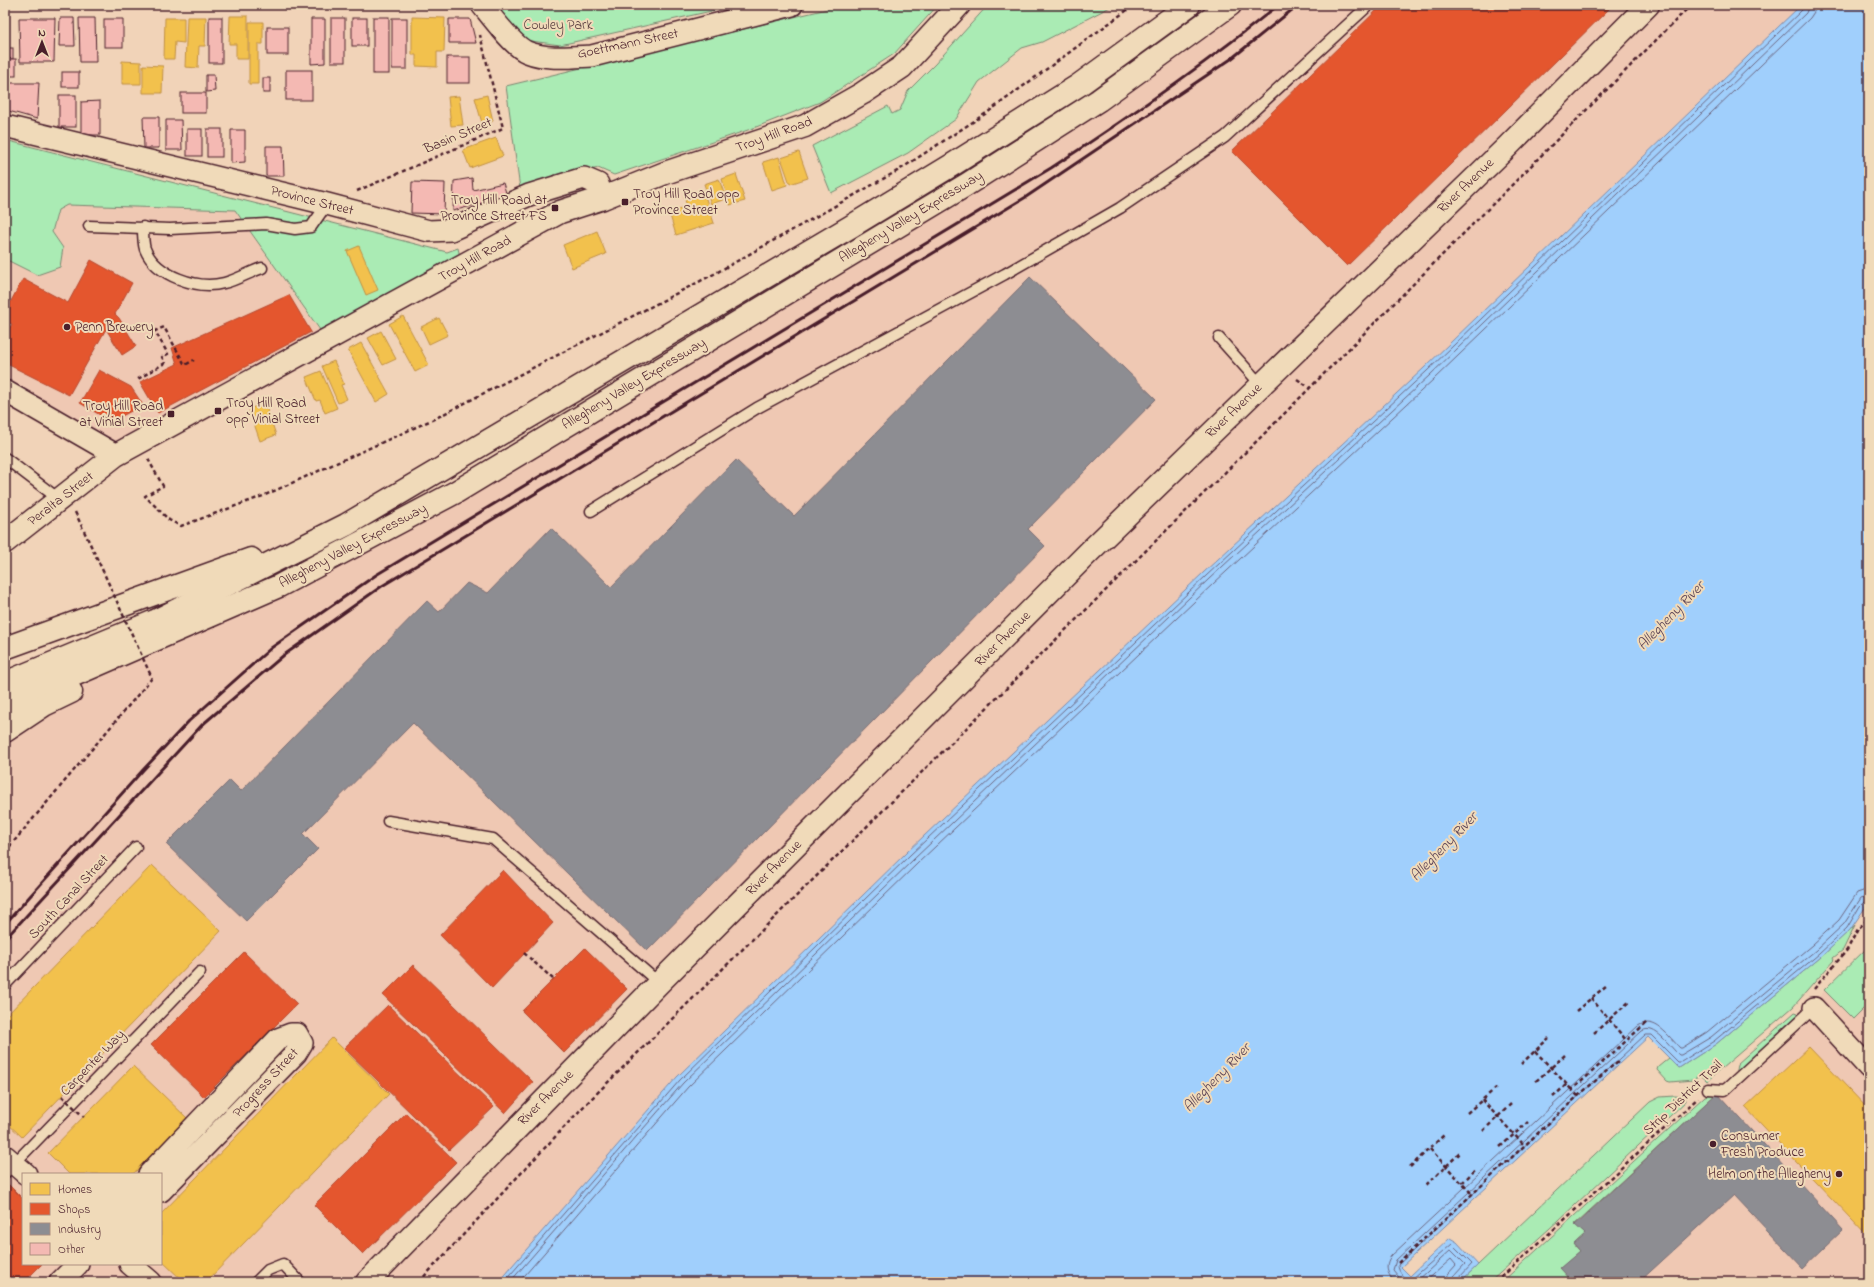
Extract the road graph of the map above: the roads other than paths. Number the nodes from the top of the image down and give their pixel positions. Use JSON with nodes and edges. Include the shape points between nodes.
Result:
{"nodes":[{"id":1,"x":482,"y":5,"type":"edge"},
{"id":2,"x":792,"y":5,"type":"edge"},
{"id":3,"x":958,"y":5,"type":"edge"},
{"id":4,"x":1190,"y":5,"type":"edge"},
{"id":5,"x":1230,"y":5,"type":"edge"},
{"id":6,"x":1369,"y":5,"type":"edge"},
{"id":7,"x":1648,"y":5,"type":"edge"},
{"id":8,"x":5,"y":126,"type":"edge"},
{"id":9,"x":603,"y":198,"type":"junction"},
{"id":10,"x":327,"y":204,"type":"junction"},
{"id":11,"x":89,"y":226,"type":"dead end"},
{"id":12,"x":143,"y":227,"type":"junction"},
{"id":13,"x":262,"y":268,"type":"dead end"},
{"id":14,"x":1219,"y":338,"type":"dead end"},
{"id":15,"x":1261,"y":385,"type":"junction"},
{"id":16,"x":5,"y":392,"type":"edge"},
{"id":17,"x":123,"y":451,"type":"junction"},
{"id":18,"x":5,"y":458,"type":"edge"},
{"id":19,"x":63,"y":497,"type":"junction"},
{"id":20,"x":591,"y":511,"type":"dead end"},
{"id":21,"x":346,"y":525,"type":"junction"},
{"id":22,"x":5,"y":542,"type":"edge"},
{"id":23,"x":187,"y":627,"type":"junction"},
{"id":24,"x":5,"y":648,"type":"edge"},
{"id":25,"x":5,"y":682,"type":"edge"},
{"id":26,"x":5,"y":705,"type":"edge"},
{"id":27,"x":5,"y":731,"type":"edge"},
{"id":28,"x":388,"y":821,"type":"dead end"},
{"id":29,"x":136,"y":846,"type":"dead end"},
{"id":30,"x":200,"y":972,"type":"dead end"},
{"id":31,"x":659,"y":983,"type":"junction"},
{"id":32,"x":5,"y":985,"type":"edge"},
{"id":33,"x":1813,"y":1000,"type":"joint"},
{"id":34,"x":1869,"y":1068,"type":"edge"},
{"id":35,"x":1708,"y":1089,"type":"road end"},
{"id":36,"x":13,"y":1167,"type":"edge"},
{"id":37,"x":150,"y":1173,"type":"edge"},
{"id":38,"x":162,"y":1190,"type":"edge"},
{"id":39,"x":77,"y":1265,"type":"edge"},
{"id":40,"x":131,"y":1265,"type":"edge"},
{"id":41,"x":60,"y":1282,"type":"edge"},
{"id":42,"x":150,"y":1282,"type":"edge"},
{"id":43,"x":256,"y":1282,"type":"edge"},
{"id":44,"x":300,"y":1282,"type":"edge"},
{"id":45,"x":367,"y":1282,"type":"edge"}],
"edges":[{"from":1,"to":2,"type":"street","name":"Goettmann Street","via":[[499,27],[526,52],[557,58],[592,56]]},
{"from":3,"to":9,"type":"main road","name":"Troy Hill Road","via":[[902,67],[863,94],[805,126],[665,173]]},
{"from":4,"to":21,"type":"main road","name":"Allegheny Valley Expressway","via":[[1079,85],[938,173]]},
{"from":5,"to":23,"type":"main road","name":"Allegheny Valley Expressway","via":[[1098,100],[966,185],[456,492],[279,586]]},
{"from":6,"to":20,"type":"lane","via":[[1225,137],[1120,208],[1005,274],[757,408]]},
{"from":7,"to":15,"type":"main road","name":"River Avenue"},
{"from":8,"to":10,"type":"street","name":"Province Street"},
{"from":9,"to":10,"type":"street","name":"Province Street","via":[[598,184],[584,178],[529,195],[451,230],[429,231]]},
{"from":9,"to":17,"type":"main road","name":"Troy Hill Road","via":[[560,212]]},
{"from":10,"to":12,"type":"lane","via":[[311,227],[295,229],[266,224],[170,229]]},
{"from":11,"to":12,"type":"lane"},
{"from":12,"to":13,"type":"lane","via":[[145,248],[152,261],[163,272],[176,278],[207,284],[224,283]]},
{"from":14,"to":15,"type":"lane"},
{"from":15,"to":31,"type":"main road","name":"River Avenue","via":[[1090,551]]},
{"from":16,"to":17,"type":"street"},
{"from":17,"to":19,"type":"main road","name":"Peralta Street"},
{"from":18,"to":19,"type":"lane"},
{"from":19,"to":22,"type":"main road","name":"Peralta Street"},
{"from":21,"to":24,"type":"main road"},
{"from":21,"to":25,"type":"main road","name":"Allegheny Valley Expressway","via":[[155,621]]},
{"from":23,"to":26,"type":"main road","name":"Allegheny Valley Expressway"},
{"from":23,"to":27,"type":"main road","via":[[115,669],[44,705]]},
{"from":28,"to":31,"type":"lane","via":[[493,839]]},
{"from":29,"to":32,"type":"lane","name":"South Canal Street"},
{"from":30,"to":36,"type":"lane","name":"Carpenter Way"},
{"from":31,"to":45,"type":"main road","name":"River Avenue"},
{"from":33,"to":34,"type":"street"},
{"from":33,"to":35,"type":"lane","via":[[1724,1090]]},
{"from":37,"to":38,"type":"street","name":"Progress Street","via":[[278,1039],[297,1034],[302,1043],[296,1053]]},
{"from":39,"to":41,"type":"street"},
{"from":40,"to":42,"type":"street"},
{"from":43,"to":44,"type":"lane","via":[[268,1270],[283,1264]]}]}
